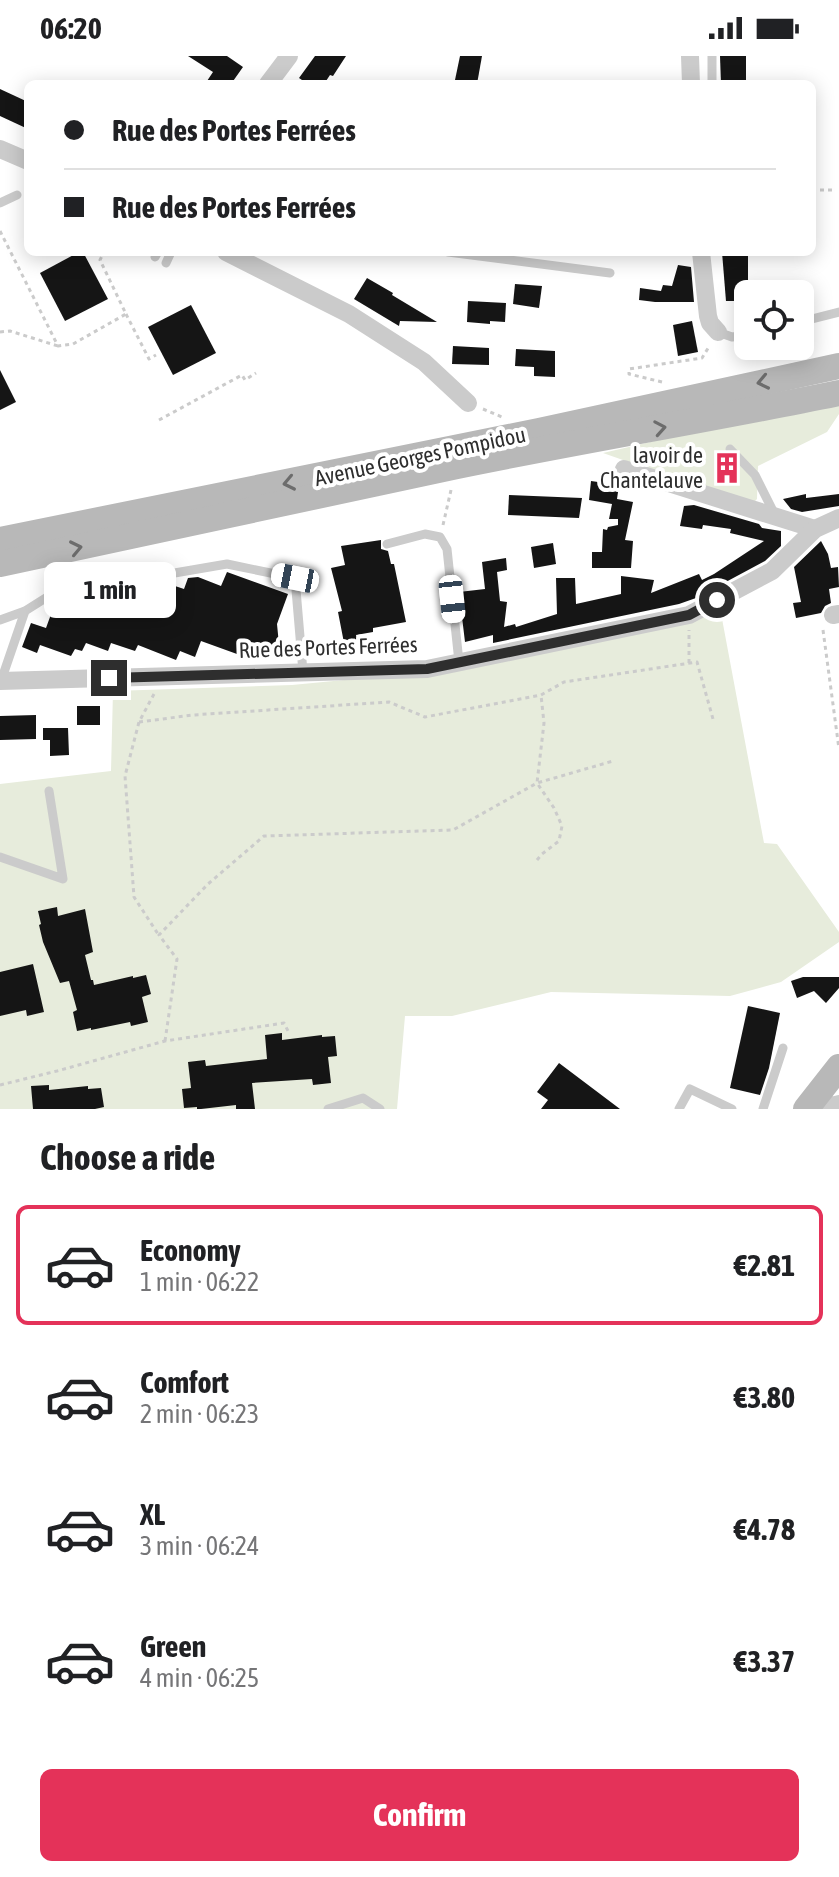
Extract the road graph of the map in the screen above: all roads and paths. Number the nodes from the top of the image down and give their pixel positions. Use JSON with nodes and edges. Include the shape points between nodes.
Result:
{"nodes":[{"id":1,"x":690,"y":56,"type":"edge"},
{"id":2,"x":712,"y":56,"type":"edge"},
{"id":3,"x":279,"y":59,"type":"edge"},
{"id":4,"x":270,"y":80,"type":"edge"},
{"id":5,"x":691,"y":80,"type":"edge"},
{"id":6,"x":712,"y":80,"type":"edge"},
{"id":7,"x":0,"y":149,"type":"edge"},
{"id":8,"x":24,"y":159,"type":"edge"},
{"id":9,"x":816,"y":190,"type":"edge"},
{"id":10,"x":833,"y":190,"type":"dead end"},
{"id":11,"x":17,"y":195,"type":"dead end"},
{"id":12,"x":0,"y":203,"type":"edge"},
{"id":13,"x":0,"y":231,"type":"edge"},
{"id":14,"x":102,"y":256,"type":"edge"},
{"id":15,"x":169,"y":256,"type":"edge"},
{"id":16,"x":234,"y":256,"type":"edge"},
{"id":17,"x":479,"y":256,"type":"edge"},
{"id":18,"x":701,"y":256,"type":"edge"},
{"id":19,"x":166,"y":263,"type":"dead end"},
{"id":20,"x":610,"y":273,"type":"dead end"},
{"id":21,"x":839,"y":312,"type":"edge"},
{"id":22,"x":126,"y":314,"type":"junction"},
{"id":23,"x":814,"y":318,"type":"edge"},
{"id":24,"x":0,"y":332,"type":"edge"},
{"id":25,"x":718,"y":332,"type":"junction"},
{"id":26,"x":734,"y":337,"type":"edge"},
{"id":27,"x":58,"y":346,"type":"junction"},
{"id":28,"x":156,"y":355,"type":"dead end"},
{"id":29,"x":839,"y":366,"type":"edge"},
{"id":30,"x":256,"y":373,"type":"dead end"},
{"id":31,"x":669,"y":384,"type":"dead end"},
{"id":32,"x":839,"y":393,"type":"edge"},
{"id":33,"x":468,"y":403,"type":"dead end"},
{"id":34,"x":159,"y":420,"type":"dead end"},
{"id":35,"x":730,"y":449,"type":"dead end"},
{"id":36,"x":457,"y":466,"type":"junction"},
{"id":37,"x":624,"y":469,"type":"dead end"},
{"id":38,"x":776,"y":517,"type":"junction"},
{"id":39,"x":837,"y":520,"type":"edge"},
{"id":40,"x":815,"y":529,"type":"junction"},
{"id":41,"x":440,"y":537,"type":"junction"},
{"id":42,"x":0,"y":540,"type":"edge"},
{"id":43,"x":387,"y":544,"type":"dead end"},
{"id":44,"x":0,"y":564,"type":"edge"},
{"id":45,"x":25,"y":611,"type":"junction"},
{"id":46,"x":689,"y":615,"type":"junction"},
{"id":47,"x":836,"y":615,"type":"edge"},
{"id":48,"x":0,"y":620,"type":"edge"},
{"id":49,"x":0,"y":648,"type":"edge"},
{"id":50,"x":11,"y":651,"type":"junction"},
{"id":51,"x":459,"y":662,"type":"junction"},
{"id":52,"x":689,"y":663,"type":"junction"},
{"id":53,"x":303,"y":672,"type":"junction"},
{"id":54,"x":162,"y":676,"type":"junction"},
{"id":55,"x":0,"y":681,"type":"edge"},
{"id":56,"x":541,"y":695,"type":"junction"},
{"id":57,"x":713,"y":719,"type":"dead end"},
{"id":58,"x":139,"y":722,"type":"junction"},
{"id":59,"x":839,"y":749,"type":"edge"},
{"id":60,"x":613,"y":761,"type":"dead end"},
{"id":61,"x":537,"y":783,"type":"junction"},
{"id":62,"x":49,"y":791,"type":"dead end"},
{"id":63,"x":0,"y":857,"type":"edge"},
{"id":64,"x":537,"y":860,"type":"dead end"},
{"id":65,"x":159,"y":935,"type":"junction"},
{"id":66,"x":288,"y":1031,"type":"dead end"},
{"id":67,"x":165,"y":1041,"type":"junction"},
{"id":68,"x":783,"y":1048,"type":"dead end"},
{"id":69,"x":839,"y":1067,"type":"edge"},
{"id":70,"x":0,"y":1085,"type":"edge"},
{"id":71,"x":820,"y":1103,"type":"edge"},
{"id":72,"x":328,"y":1109,"type":"edge"},
{"id":73,"x":380,"y":1109,"type":"edge"},
{"id":74,"x":679,"y":1109,"type":"edge"},
{"id":75,"x":732,"y":1109,"type":"edge"},
{"id":76,"x":763,"y":1109,"type":"edge"}],
"edges":[{"from":1,"to":5,"type":"street"},
{"from":2,"to":6,"type":"lane"},
{"from":3,"to":4,"type":"street"},
{"from":7,"to":8,"type":"street"},
{"from":9,"to":10,"type":"path"},
{"from":11,"to":12,"type":"lane"},
{"from":13,"to":27,"type":"path"},
{"from":14,"to":22,"type":"path"},
{"from":15,"to":19,"type":"lane"},
{"from":16,"to":33,"type":"street","via":[[349,314],[424,362]]},
{"from":17,"to":20,"type":"lane"},
{"from":18,"to":25,"type":"street","via":[[708,316]]},
{"from":21,"to":23,"type":"lane"},
{"from":22,"to":27,"type":"path","via":[[73,344]]},
{"from":22,"to":28,"type":"path","via":[[149,359]]},
{"from":24,"to":27,"type":"path"},
{"from":25,"to":26,"type":"lane"},
{"from":25,"to":31,"type":"path","via":[[702,358],[629,369],[629,374]]},
{"from":29,"to":42,"type":"main road","name":"Avenue Georges Pompidou","one_way":true},
{"from":30,"to":34,"type":"path","via":[[245,380],[242,375]]},
{"from":36,"to":32,"type":"main road","name":"Avenue Georges Pompidou","one_way":true},
{"from":35,"to":38,"type":"lane","via":[[755,475]]},
{"from":36,"to":41,"type":"path"},
{"from":44,"to":36,"type":"main road","name":"Avenue Georges Pompidou","one_way":true},
{"from":37,"to":38,"type":"street"},
{"from":38,"to":40,"type":"street"},
{"from":39,"to":40,"type":"street","name":"Rue des Portes Ferrées"},
{"from":40,"to":46,"type":"street","name":"Rue des Portes Ferrées","via":[[772,571]]},
{"from":41,"to":43,"type":"lane","via":[[425,534]]},
{"from":41,"to":51,"type":"lane","via":[[447,549]]},
{"from":45,"to":48,"type":"lane"},
{"from":45,"to":50,"type":"lane"},
{"from":45,"to":53,"type":"lane","via":[[52,594],[227,564],[295,578]]},
{"from":46,"to":51,"type":"street","name":"Rue des Portes Ferrées"},
{"from":46,"to":52,"type":"path"},
{"from":47,"to":59,"type":"path","via":[[823,628]]},
{"from":49,"to":50,"type":"lane"},
{"from":50,"to":55,"type":"lane"},
{"from":51,"to":53,"type":"street","name":"Rue des Portes Ferrées","via":[[427,669]]},
{"from":52,"to":56,"type":"path","via":[[564,682]]},
{"from":52,"to":57,"type":"path","via":[[697,662]]},
{"from":53,"to":54,"type":"street","name":"Rue des Portes Ferrées"},
{"from":54,"to":55,"type":"street","name":"Rue des Portes Ferrées"},
{"from":54,"to":58,"type":"path"},
{"from":56,"to":58,"type":"path","via":[[425,717],[389,702]]},
{"from":56,"to":61,"type":"path","via":[[544,723]]},
{"from":58,"to":65,"type":"path","via":[[125,776],[134,897]]},
{"from":60,"to":61,"type":"path"},
{"from":61,"to":64,"type":"path","via":[[562,826],[559,841]]},
{"from":61,"to":65,"type":"path","via":[[453,830],[264,836]]},
{"from":62,"to":63,"type":"lane","via":[[63,879]]},
{"from":65,"to":67,"type":"path","via":[[177,959]]},
{"from":66,"to":67,"type":"path","via":[[284,1023]]},
{"from":67,"to":70,"type":"path"},
{"from":68,"to":76,"type":"lane"},
{"from":69,"to":71,"type":"main road"},
{"from":72,"to":73,"type":"lane","via":[[363,1098]]},
{"from":74,"to":75,"type":"lane","via":[[690,1089]]}]}
